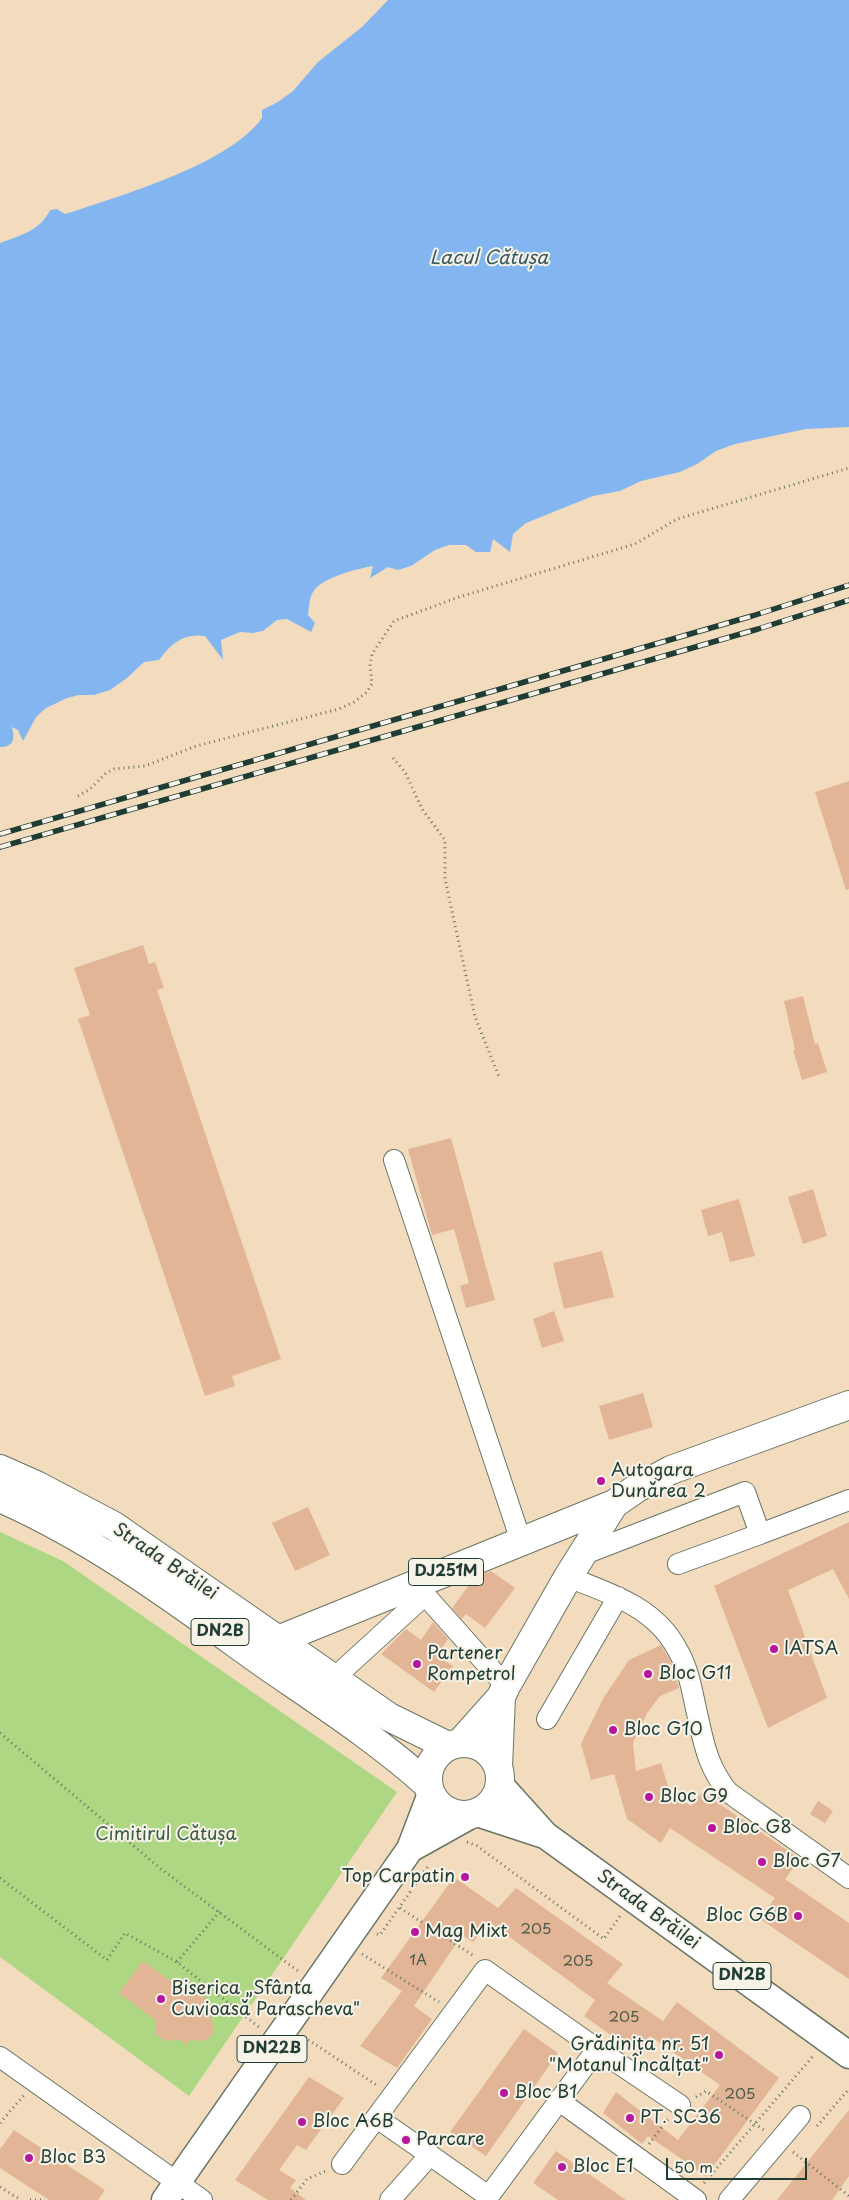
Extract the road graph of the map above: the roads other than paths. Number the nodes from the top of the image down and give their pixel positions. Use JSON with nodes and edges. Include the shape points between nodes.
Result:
{"nodes":[{"id":1,"x":394,"y":1160,"type":"dead end"},
{"id":2,"x":849,"y":1405,"type":"edge"},
{"id":3,"x":0,"y":1469,"type":"edge"},
{"id":4,"x":0,"y":1498,"type":"edge"},
{"id":5,"x":849,"y":1500,"type":"edge"},
{"id":6,"x":614,"y":1504,"type":"junction"},
{"id":7,"x":760,"y":1534,"type":"junction"},
{"id":8,"x":522,"y":1541,"type":"junction"},
{"id":9,"x":678,"y":1564,"type":"dead end"},
{"id":10,"x":575,"y":1566,"type":"junction"},
{"id":11,"x":425,"y":1588,"type":"junction"},
{"id":12,"x":618,"y":1596,"type":"junction"},
{"id":13,"x":278,"y":1640,"type":"junction"},
{"id":14,"x":333,"y":1679,"type":"junction"},
{"id":15,"x":504,"y":1692,"type":"junction"},
{"id":16,"x":546,"y":1719,"type":"dead end"},
{"id":17,"x":454,"y":1745,"type":"junction"},
{"id":18,"x":499,"y":1776,"type":"junction"},
{"id":19,"x":429,"y":1789,"type":"junction"},
{"id":20,"x":474,"y":1814,"type":"junction"},
{"id":21,"x":545,"y":1835,"type":"junction"},
{"id":22,"x":420,"y":1857,"type":"junction"},
{"id":23,"x":849,"y":1878,"type":"edge"},
{"id":24,"x":597,"y":2049,"type":"junction"},
{"id":25,"x":849,"y":2055,"type":"edge"},
{"id":26,"x":0,"y":2057,"type":"edge"},
{"id":27,"x":558,"y":2100,"type":"junction"},
{"id":28,"x":680,"y":2105,"type":"road end"},
{"id":29,"x":800,"y":2116,"type":"dead end"},
{"id":30,"x":377,"y":2118,"type":"junction"},
{"id":31,"x":430,"y":2154,"type":"junction"},
{"id":32,"x":342,"y":2164,"type":"road end"},
{"id":33,"x":171,"y":2191,"type":"edge"},
{"id":34,"x":487,"y":2198,"type":"edge"},
{"id":35,"x":694,"y":2198,"type":"edge"},
{"id":36,"x":202,"y":2200,"type":"edge"},
{"id":37,"x":390,"y":2200,"type":"edge"},
{"id":38,"x":729,"y":2200,"type":"edge"}],
"edges":[{"from":1,"to":8,"type":"street"},
{"from":2,"to":6,"type":"highway","number":"DJ251M","via":[[671,1470]]},
{"from":3,"to":13,"type":"highway","name":"Strada Brăilei","number":"DN2B","via":[[114,1526]]},
{"from":4,"to":19,"type":"highway","name":"Strada Brăilei","number":"DN2B","via":[[100,1549],[373,1738]]},
{"from":5,"to":7,"type":"street"},
{"from":6,"to":8,"type":"highway","number":"DJ251M"},
{"from":6,"to":10,"type":"highway","number":"DJ251M"},
{"from":7,"to":9,"type":"street"},
{"from":7,"to":10,"type":"street","via":[[746,1492]]},
{"from":8,"to":11,"type":"highway","number":"DJ251M"},
{"from":10,"to":12,"type":"street"},
{"from":10,"to":15,"type":"highway","number":"DJ251M"},
{"from":11,"to":13,"type":"highway","number":"DJ251M"},
{"from":11,"to":14,"type":"street"},
{"from":11,"to":15,"type":"street"},
{"from":12,"to":16,"type":"street"},
{"from":12,"to":23,"type":"street","via":[[666,1631],[678,1650],[686,1668],[710,1766],[728,1792]]},
{"from":13,"to":14,"type":"highway","name":"Strada Brăilei","number":"DN2B"},
{"from":14,"to":17,"type":"highway","name":"Strada Brăilei","number":"DN2B","via":[[389,1717]]},
{"from":15,"to":17,"type":"highway","number":"DJ251M"},
{"from":15,"to":18,"type":"highway","number":"DJ251M"},
{"from":17,"to":18,"type":"highway","name":"Strada Brăilei","number":"DN2B","via":[[476,1745],[489,1753]]},
{"from":17,"to":19,"type":"highway","via":[[439,1753],[432,1762],[428,1773]]},
{"from":18,"to":20,"type":"highway","via":[[496,1797],[488,1807]]},
{"from":18,"to":21,"type":"main road","name":"Strada Brăilei","number":"DN2B"},
{"from":19,"to":20,"type":"highway","name":"Strada Brăilei","number":"DN2B","via":[[437,1804],[447,1812]]},
{"from":19,"to":22,"type":"main road","number":"DN22B"},
{"from":20,"to":21,"type":"main road","name":"Strada Brăilei","number":"DN2B"},
{"from":20,"to":22,"type":"main road","number":"DN22B"},
{"from":21,"to":25,"type":"main road","name":"Strada Brăilei","number":"DN2B"},
{"from":22,"to":33,"type":"main road","number":"DN22B","via":[[359,1921]]},
{"from":24,"to":27,"type":"street"},
{"from":24,"to":28,"type":"street"},
{"from":24,"to":30,"type":"street","via":[[485,1970]]},
{"from":26,"to":33,"type":"street","via":[[35,2081]]},
{"from":27,"to":34,"type":"street"},
{"from":27,"to":35,"type":"street"},
{"from":29,"to":38,"type":"street"},
{"from":30,"to":31,"type":"street"},
{"from":30,"to":32,"type":"street"},
{"from":31,"to":34,"type":"street"},
{"from":31,"to":37,"type":"street"},
{"from":33,"to":36,"type":"street"}]}
